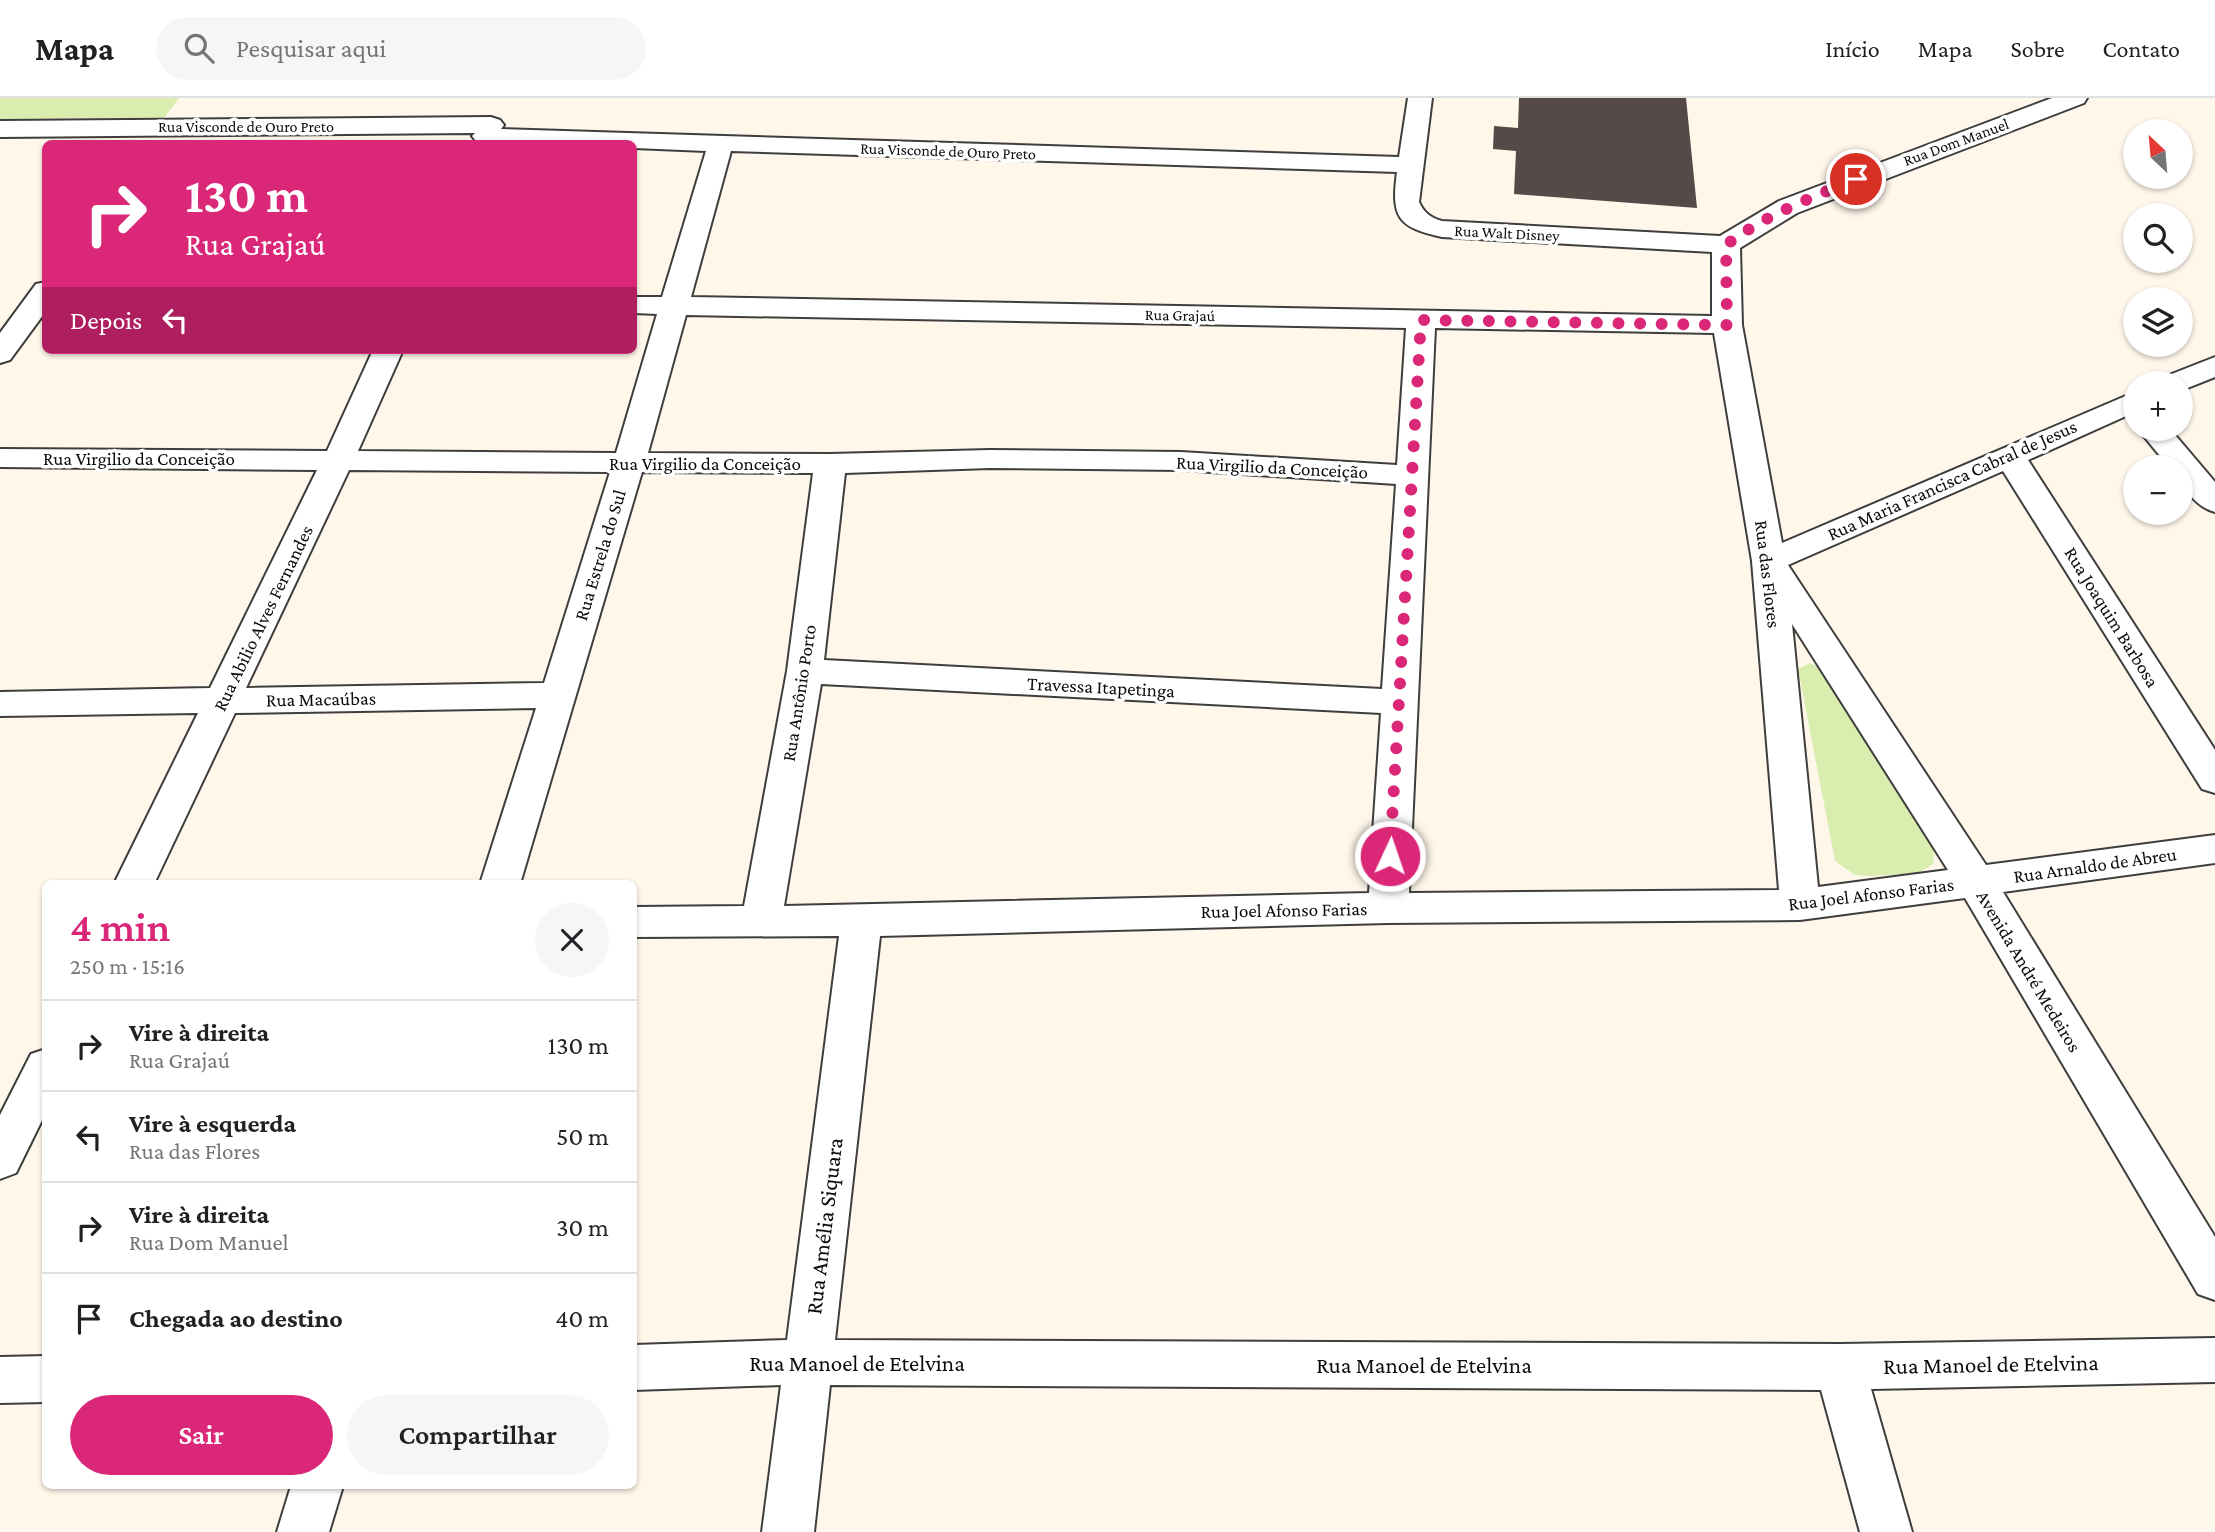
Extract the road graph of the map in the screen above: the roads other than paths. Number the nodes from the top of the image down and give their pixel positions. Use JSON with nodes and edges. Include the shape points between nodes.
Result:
{"nodes":[{"id":1,"x":1420,"y":98,"type":"edge"},
{"id":2,"x":2075,"y":98,"type":"edge"},
{"id":3,"x":161,"y":126,"type":"edge"},
{"id":4,"x":490,"y":128,"type":"edge"},
{"id":5,"x":0,"y":129,"type":"edge"},
{"id":6,"x":720,"y":145,"type":"junction"},
{"id":7,"x":1412,"y":165,"type":"junction"},
{"id":8,"x":1726,"y":245,"type":"junction"},
{"id":9,"x":42,"y":296,"type":"edge"},
{"id":10,"x":637,"y":306,"type":"edge"},
{"id":11,"x":675,"y":306,"type":"junction"},
{"id":12,"x":1421,"y":320,"type":"junction"},
{"id":13,"x":1727,"y":325,"type":"junction"},
{"id":14,"x":0,"y":354,"type":"edge"},
{"id":15,"x":386,"y":354,"type":"edge"},
{"id":16,"x":2215,"y":366,"type":"edge"},
{"id":17,"x":2193,"y":375,"type":"edge"},
{"id":18,"x":2123,"y":408,"type":"edge"},
{"id":19,"x":2164,"y":441,"type":"edge"},
{"id":20,"x":2009,"y":455,"type":"junction"},
{"id":21,"x":0,"y":458,"type":"edge"},
{"id":22,"x":340,"y":458,"type":"junction"},
{"id":23,"x":629,"y":463,"type":"junction"},
{"id":24,"x":830,"y":464,"type":"junction"},
{"id":25,"x":1410,"y":475,"type":"junction"},
{"id":26,"x":2215,"y":502,"type":"edge"},
{"id":27,"x":1769,"y":561,"type":"junction"},
{"id":28,"x":805,"y":671,"type":"junction"},
{"id":29,"x":557,"y":695,"type":"junction"},
{"id":30,"x":223,"y":701,"type":"junction"},
{"id":31,"x":1398,"y":702,"type":"junction"},
{"id":32,"x":0,"y":704,"type":"edge"},
{"id":33,"x":2215,"y":780,"type":"edge"},
{"id":34,"x":2215,"y":849,"type":"edge"},
{"id":35,"x":136,"y":880,"type":"edge"},
{"id":36,"x":501,"y":880,"type":"edge"},
{"id":37,"x":1975,"y":881,"type":"junction"},
{"id":38,"x":1800,"y":905,"type":"junction"},
{"id":39,"x":1388,"y":908,"type":"junction"},
{"id":40,"x":861,"y":921,"type":"junction"},
{"id":41,"x":637,"y":922,"type":"edge"},
{"id":42,"x":761,"y":922,"type":"junction"},
{"id":43,"x":42,"y":1074,"type":"edge"},
{"id":44,"x":0,"y":1160,"type":"edge"},
{"id":45,"x":2215,"y":1279,"type":"edge"},
{"id":46,"x":2215,"y":1360,"type":"edge"},
{"id":47,"x":808,"y":1362,"type":"junction"},
{"id":48,"x":637,"y":1367,"type":"edge"},
{"id":49,"x":1840,"y":1367,"type":"junction"},
{"id":50,"x":42,"y":1379,"type":"edge"},
{"id":51,"x":0,"y":1380,"type":"edge"},
{"id":52,"x":316,"y":1489,"type":"edge"},
{"id":53,"x":303,"y":1532,"type":"edge"},
{"id":54,"x":788,"y":1532,"type":"edge"},
{"id":55,"x":1886,"y":1532,"type":"edge"}],
"edges":[{"from":1,"to":7,"type":"street","name":"Rua Walt Disney"},
{"from":2,"to":8,"type":"street","name":"Rua Dom Manuel","via":[[1788,207]]},
{"from":3,"to":4,"type":"street","name":"Rua Visconde de Ouro Preto"},
{"from":3,"to":5,"type":"street","name":"Rua Visconde de Ouro Preto"},
{"from":4,"to":6,"type":"street","name":"Rua Visconde de Ouro Preto"},
{"from":6,"to":7,"type":"street","name":"Rua Visconde de Ouro Preto"},
{"from":6,"to":11,"type":"street","name":"Rua Estrela do Sul"},
{"from":7,"to":8,"type":"street","name":"Rua Walt Disney","via":[[1406,202],[1414,219],[1430,227]]},
{"from":8,"to":13,"type":"street","name":"Rua das Flores"},
{"from":9,"to":14,"type":"street"},
{"from":10,"to":11,"type":"street","name":"Rua Grajaú"},
{"from":11,"to":12,"type":"street","name":"Rua Grajaú"},
{"from":11,"to":23,"type":"street","name":"Rua Estrela do Sul"},
{"from":12,"to":13,"type":"street","name":"Rua Grajaú"},
{"from":12,"to":25,"type":"street"},
{"from":13,"to":27,"type":"street","name":"Rua das Flores"},
{"from":15,"to":22,"type":"street","name":"Rua Abilio Alves Fernandes"},
{"from":16,"to":17,"type":"street"},
{"from":18,"to":20,"type":"street","name":"Rua Maria Francisca Cabral de Jesus"},
{"from":19,"to":26,"type":"street"},
{"from":20,"to":27,"type":"street","name":"Rua Maria Francisca Cabral de Jesus"},
{"from":20,"to":33,"type":"street","name":"Rua Joaquim Barbosa"},
{"from":21,"to":22,"type":"street","name":"Rua Virgilio da Conceição"},
{"from":22,"to":23,"type":"street","name":"Rua Virgilio da Conceição"},
{"from":22,"to":30,"type":"street","name":"Rua Abilio Alves Fernandes"},
{"from":23,"to":24,"type":"street","name":"Rua Virgilio da Conceição"},
{"from":23,"to":29,"type":"street","name":"Rua Estrela do Sul"},
{"from":24,"to":25,"type":"street","name":"Rua Virgilio da Conceição","via":[[990,459],[1181,461]]},
{"from":24,"to":28,"type":"street","name":"Rua Antônio Porto"},
{"from":25,"to":31,"type":"street"},
{"from":27,"to":37,"type":"street","name":"Avenida André Medeiros"},
{"from":27,"to":38,"type":"street","name":"Rua das Flores"},
{"from":28,"to":31,"type":"street","name":"Travessa Itapetinga"},
{"from":28,"to":42,"type":"street","name":"Rua Antônio Porto"},
{"from":29,"to":30,"type":"street","name":"Rua Macaúbas"},
{"from":29,"to":36,"type":"street","name":"Rua Estrela do Sul"},
{"from":30,"to":32,"type":"street","name":"Rua Macaúbas"},
{"from":30,"to":35,"type":"street","name":"Rua Abilio Alves Fernandes"},
{"from":31,"to":39,"type":"street"},
{"from":34,"to":37,"type":"street","name":"Rua Arnaldo de Abreu"},
{"from":37,"to":38,"type":"street","name":"Rua Joel Afonso Farias"},
{"from":37,"to":45,"type":"street","name":"Avenida André Medeiros"},
{"from":38,"to":39,"type":"street","name":"Rua Joel Afonso Farias"},
{"from":39,"to":40,"type":"street","name":"Rua Joel Afonso Farias"},
{"from":40,"to":42,"type":"street","name":"Rua Joel Afonso Farias"},
{"from":40,"to":47,"type":"street","name":"Rua Amélia Siquara"},
{"from":41,"to":42,"type":"street","name":"Rua Joel Afonso Farias"},
{"from":43,"to":44,"type":"street"},
{"from":46,"to":49,"type":"street","name":"Rua Manoel de Etelvina"},
{"from":47,"to":48,"type":"street","name":"Rua Manoel de Etelvina"},
{"from":47,"to":49,"type":"street","name":"Rua Manoel de Etelvina"},
{"from":47,"to":54,"type":"street","name":"Rua Amélia Siquara"},
{"from":49,"to":55,"type":"street"},
{"from":50,"to":51,"type":"street"},
{"from":52,"to":53,"type":"street"}]}
